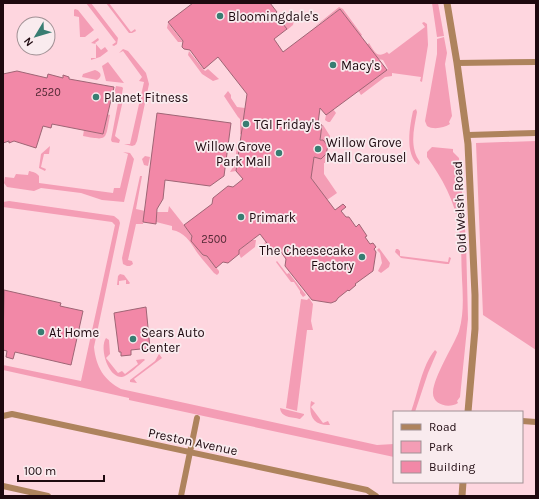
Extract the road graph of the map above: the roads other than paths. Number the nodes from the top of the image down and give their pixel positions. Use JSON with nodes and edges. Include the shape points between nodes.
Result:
{"nodes":[{"id":1,"x":447,"y":3,"type":"edge"},
{"id":2,"x":536,"y":62,"type":"edge"},
{"id":3,"x":457,"y":63,"type":"junction"},
{"id":4,"x":536,"y":133,"type":"edge"},
{"id":5,"x":468,"y":135,"type":"junction"},
{"id":6,"x":468,"y":411,"type":"edge"},
{"id":7,"x":3,"y":416,"type":"edge"},
{"id":8,"x":197,"y":418,"type":"dead end"},
{"id":9,"x":523,"y":421,"type":"edge"},
{"id":10,"x":536,"y":422,"type":"edge"},
{"id":11,"x":190,"y":451,"type":"junction"},
{"id":12,"x":463,"y":483,"type":"edge"},
{"id":13,"x":3,"y":486,"type":"edge"},
{"id":14,"x":48,"y":496,"type":"edge"},
{"id":15,"x":181,"y":496,"type":"edge"},
{"id":16,"x":376,"y":496,"type":"edge"},
{"id":17,"x":462,"y":496,"type":"edge"}],
"edges":[{"from":1,"to":3,"type":"street","name":"Old Welsh Road"},
{"from":2,"to":3,"type":"street"},
{"from":3,"to":5,"type":"street","name":"Old Welsh Road"},
{"from":4,"to":5,"type":"street"},
{"from":5,"to":6,"type":"street","name":"Old Welsh Road","via":[[476,296]]},
{"from":7,"to":11,"type":"street","name":"Preston Avenue","via":[[12,414]]},
{"from":8,"to":11,"type":"street"},
{"from":9,"to":10,"type":"street"},
{"from":11,"to":15,"type":"street"},
{"from":11,"to":16,"type":"street","name":"Preston Avenue","via":[[367,490]]},
{"from":12,"to":17,"type":"street"},
{"from":13,"to":14,"type":"street"}]}
